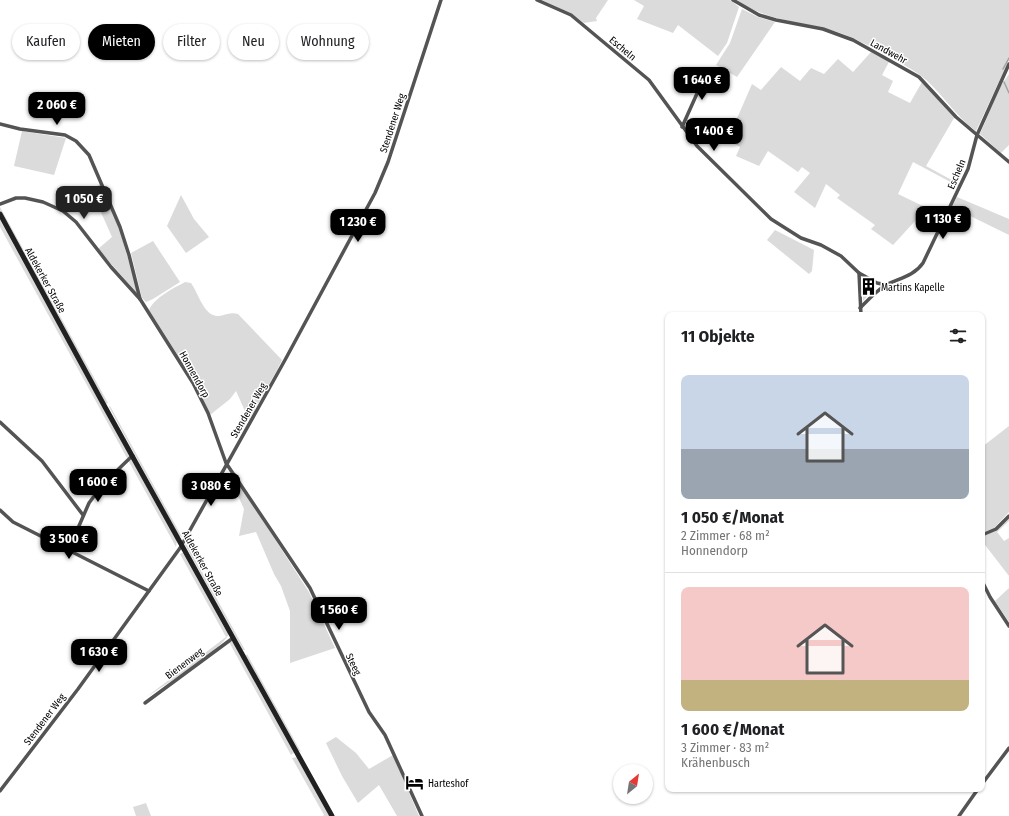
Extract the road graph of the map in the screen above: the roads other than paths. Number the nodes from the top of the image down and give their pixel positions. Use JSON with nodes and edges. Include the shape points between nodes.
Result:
{"nodes":[{"id":1,"x":440,"y":0,"type":"edge"},
{"id":2,"x":537,"y":0,"type":"edge"},
{"id":3,"x":733,"y":0,"type":"edge"},
{"id":4,"x":1009,"y":64,"type":"edge"},
{"id":5,"x":711,"y":69,"type":"dead end"},
{"id":6,"x":0,"y":124,"type":"edge"},
{"id":7,"x":682,"y":127,"type":"junction"},
{"id":8,"x":978,"y":135,"type":"junction"},
{"id":9,"x":1009,"y":162,"type":"edge"},
{"id":10,"x":0,"y":204,"type":"edge"},
{"id":11,"x":0,"y":214,"type":"edge"},
{"id":12,"x":859,"y":273,"type":"junction"},
{"id":13,"x":887,"y":285,"type":"junction"},
{"id":14,"x":140,"y":299,"type":"junction"},
{"id":15,"x":860,"y":308,"type":"junction"},
{"id":16,"x":861,"y":312,"type":"edge"},
{"id":17,"x":0,"y":422,"type":"edge"},
{"id":18,"x":134,"y":456,"type":"junction"},
{"id":19,"x":226,"y":463,"type":"junction"},
{"id":20,"x":0,"y":510,"type":"edge"},
{"id":21,"x":83,"y":515,"type":"junction"},
{"id":22,"x":1009,"y":516,"type":"edge"},
{"id":23,"x":985,"y":534,"type":"edge"},
{"id":24,"x":182,"y":544,"type":"junction"},
{"id":25,"x":68,"y":551,"type":"junction"},
{"id":26,"x":985,"y":587,"type":"edge"},
{"id":27,"x":149,"y":591,"type":"junction"},
{"id":28,"x":1009,"y":626,"type":"edge"},
{"id":29,"x":233,"y":638,"type":"junction"},
{"id":30,"x":145,"y":703,"type":"dead end"},
{"id":31,"x":1009,"y":748,"type":"edge"},
{"id":32,"x":985,"y":780,"type":"edge"},
{"id":33,"x":0,"y":791,"type":"edge"},
{"id":34,"x":976,"y":792,"type":"edge"},
{"id":35,"x":332,"y":816,"type":"edge"},
{"id":36,"x":422,"y":816,"type":"edge"},
{"id":37,"x":959,"y":816,"type":"edge"}],
"edges":[{"from":1,"to":19,"type":"street","name":"Stendener Weg","via":[[388,162],[375,193],[286,360]]},
{"from":2,"to":7,"type":"street","name":"Escheln","via":[[570,15],[649,80]]},
{"from":3,"to":8,"type":"street","name":"Landwehr","via":[[759,15],[823,29],[853,40],[919,76],[956,117]]},
{"from":4,"to":8,"type":"street","name":"Escheln"},
{"from":5,"to":7,"type":"street","via":[[704,78]]},
{"from":6,"to":14,"type":"street","name":"Honnendorp","via":[[65,135],[76,141],[89,155],[120,227]]},
{"from":7,"to":12,"type":"street","name":"Escheln","via":[[697,146],[771,219],[801,238],[841,256]]},
{"from":8,"to":9,"type":"street","name":"Landwehr"},
{"from":8,"to":13,"type":"street","name":"Escheln","via":[[968,169],[923,263],[917,272]]},
{"from":10,"to":14,"type":"street","name":"Honnendorp","via":[[16,198],[25,198],[43,202],[63,211],[76,222],[110,267]]},
{"from":11,"to":18,"type":"street","name":"Aldekerker Straße"},
{"from":12,"to":13,"type":"street","name":"Escheln","via":[[877,283]]},
{"from":12,"to":15,"type":"street"},
{"from":13,"to":15,"type":"street","name":"Escheln"},
{"from":14,"to":19,"type":"street","name":"Honnendorp","via":[[193,383],[208,413]]},
{"from":15,"to":16,"type":"street"},
{"from":17,"to":21,"type":"street","via":[[42,461]]},
{"from":18,"to":21,"type":"street","via":[[103,484]]},
{"from":18,"to":24,"type":"street","name":"Aldekerker Straße"},
{"from":19,"to":24,"type":"street","name":"Stendener Weg"},
{"from":19,"to":36,"type":"street","name":"Steeg","via":[[310,588],[369,712],[385,734]]},
{"from":20,"to":25,"type":"street","via":[[13,522]]},
{"from":21,"to":25,"type":"street"},
{"from":22,"to":23,"type":"street","via":[[996,529]]},
{"from":24,"to":27,"type":"street","name":"Stendener Weg"},
{"from":24,"to":29,"type":"street","name":"Aldekerker Straße"},
{"from":25,"to":27,"type":"street"},
{"from":26,"to":28,"type":"street"},
{"from":27,"to":33,"type":"street","name":"Stendener Weg"},
{"from":29,"to":30,"type":"street","name":"Bienenweg"},
{"from":29,"to":35,"type":"street","name":"Aldekerker Straße"},
{"from":31,"to":32,"type":"street"},
{"from":34,"to":37,"type":"street"}]}
